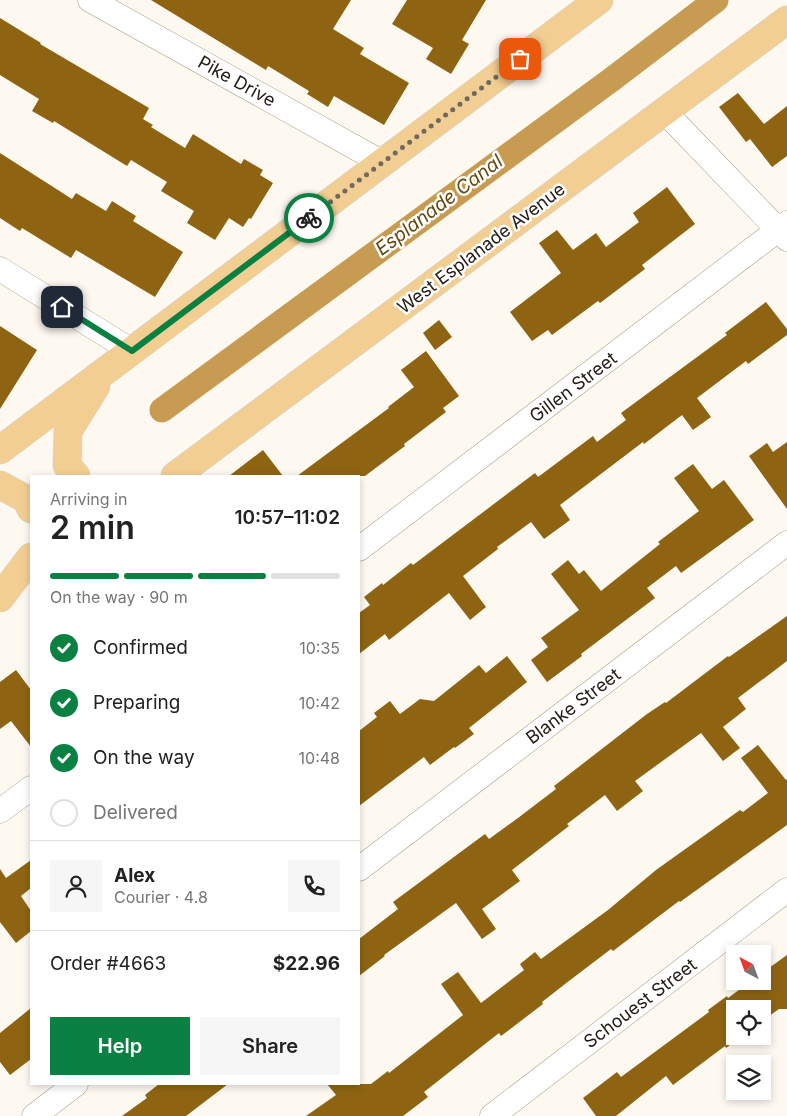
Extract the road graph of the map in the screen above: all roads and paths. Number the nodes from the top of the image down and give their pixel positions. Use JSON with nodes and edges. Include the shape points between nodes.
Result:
{"nodes":[{"id":1,"x":90,"y":0,"type":"edge"},
{"id":2,"x":597,"y":1,"type":"edge"},
{"id":3,"x":787,"y":20,"type":"edge"},
{"id":4,"x":664,"y":111,"type":"junction"},
{"id":5,"x":383,"y":163,"type":"junction"},
{"id":6,"x":784,"y":231,"type":"edge"},
{"id":7,"x":0,"y":269,"type":"edge"},
{"id":8,"x":132,"y":351,"type":"junction"},
{"id":9,"x":105,"y":372,"type":"junction"},
{"id":10,"x":0,"y":450,"type":"edge"},
{"id":11,"x":75,"y":475,"type":"edge"},
{"id":12,"x":176,"y":475,"type":"edge"},
{"id":13,"x":0,"y":485,"type":"edge"},
{"id":14,"x":30,"y":507,"type":"edge"},
{"id":15,"x":787,"y":543,"type":"edge"},
{"id":16,"x":360,"y":548,"type":"edge"},
{"id":17,"x":30,"y":558,"type":"edge"},
{"id":18,"x":30,"y":585,"type":"edge"},
{"id":19,"x":0,"y":598,"type":"edge"},
{"id":20,"x":0,"y":608,"type":"edge"},
{"id":21,"x":30,"y":789,"type":"edge"},
{"id":22,"x":0,"y":811,"type":"edge"},
{"id":23,"x":360,"y":868,"type":"edge"},
{"id":24,"x":787,"y":890,"type":"edge"},
{"id":25,"x":75,"y":1085,"type":"edge"},
{"id":26,"x":34,"y":1116,"type":"edge"},
{"id":27,"x":492,"y":1116,"type":"edge"}],
"edges":[{"from":1,"to":5,"type":"street","name":"Pike Drive"},
{"from":2,"to":5,"type":"main road"},
{"from":3,"to":4,"type":"main road","name":"West Esplanade Avenue"},
{"from":4,"to":6,"type":"street"},
{"from":4,"to":12,"type":"main road","name":"West Esplanade Avenue"},
{"from":5,"to":8,"type":"main road"},
{"from":6,"to":16,"type":"street","name":"Gillen Street"},
{"from":7,"to":8,"type":"street"},
{"from":8,"to":9,"type":"main road"},
{"from":9,"to":10,"type":"main road"},
{"from":9,"to":11,"type":"main road","via":[[68,431],[66,465]]},
{"from":13,"to":14,"type":"main road","via":[[26,499]]},
{"from":15,"to":23,"type":"street","name":"Blanke Street"},
{"from":17,"to":19,"type":"main road"},
{"from":18,"to":20,"type":"main road"},
{"from":21,"to":22,"type":"street"},
{"from":24,"to":27,"type":"street","name":"Schouest Street"},
{"from":25,"to":26,"type":"street"}]}
